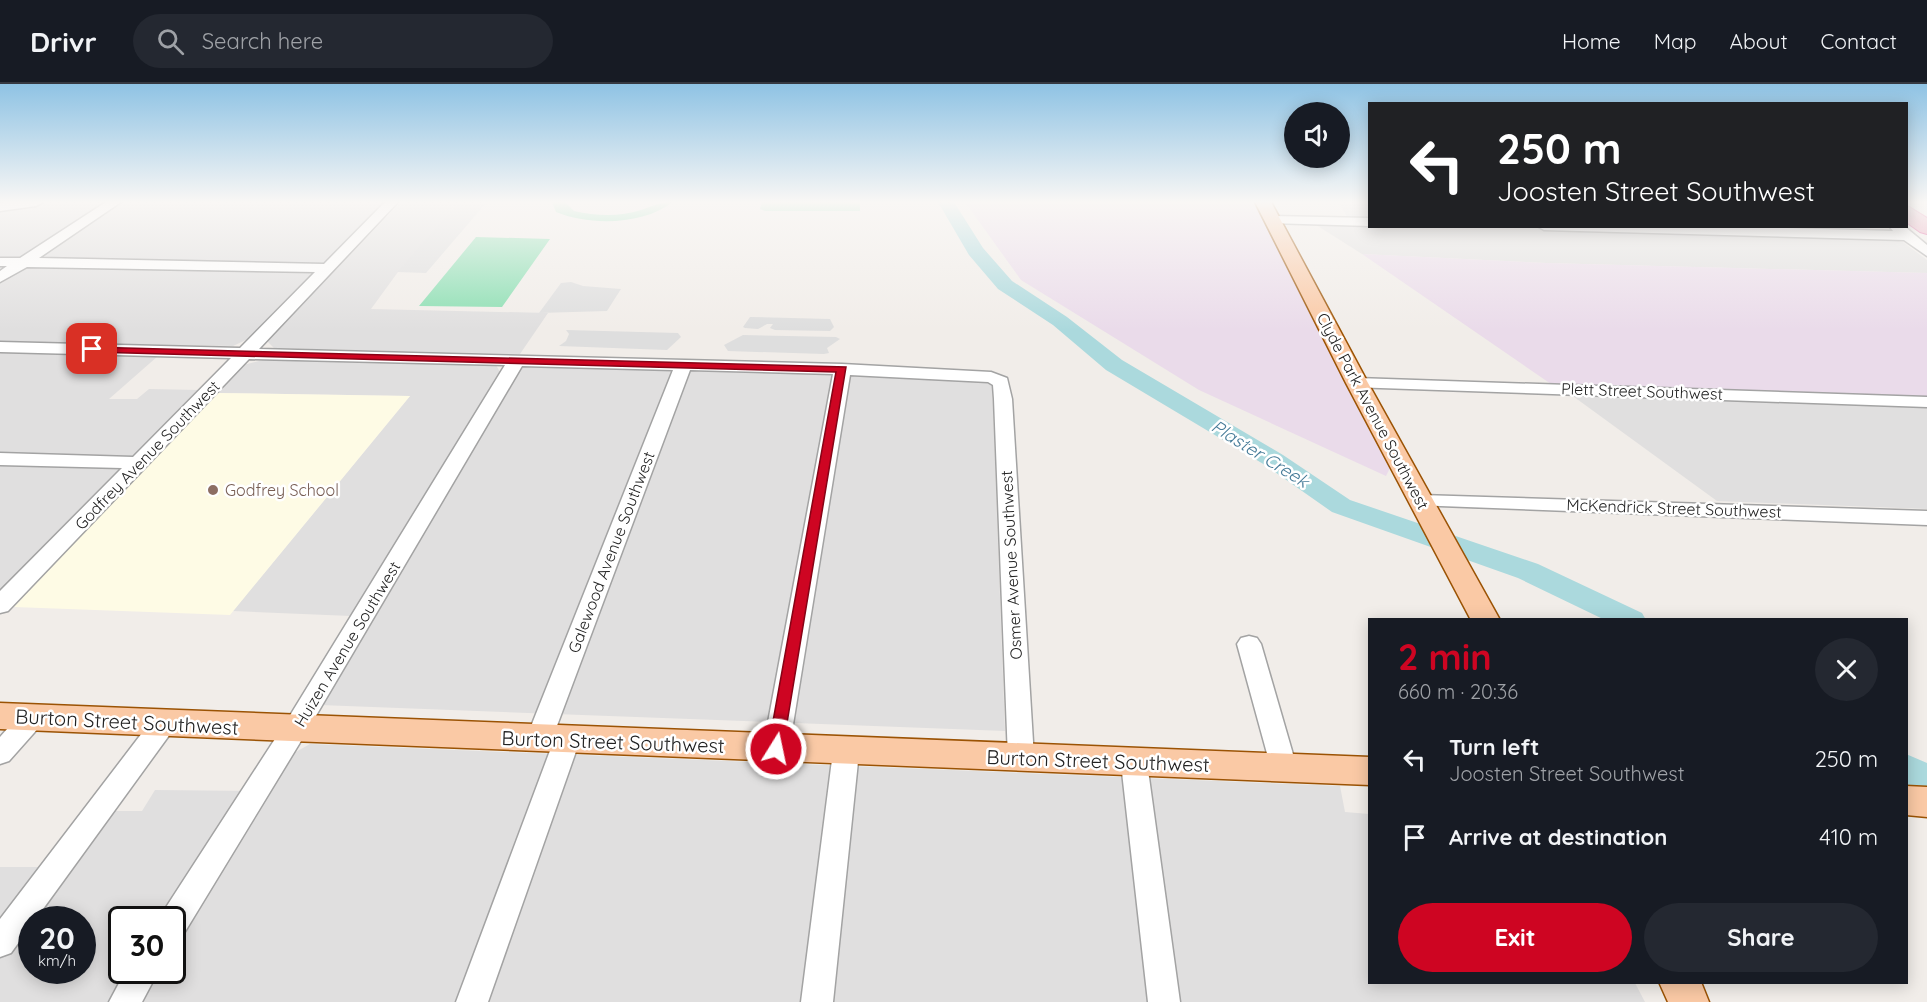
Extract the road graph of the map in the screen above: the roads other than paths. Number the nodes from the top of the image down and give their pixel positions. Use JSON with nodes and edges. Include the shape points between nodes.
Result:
{"nodes":[{"id":1,"x":50,"y":245,"type":"edge"},
{"id":2,"x":350,"y":245,"type":"edge"},
{"id":3,"x":1286,"y":245,"type":"edge"},
{"id":4,"x":0,"y":262,"type":"edge"},
{"id":5,"x":23,"y":263,"type":"junction"},
{"id":6,"x":328,"y":268,"type":"junction"},
{"id":7,"x":0,"y":279,"type":"edge"},
{"id":8,"x":0,"y":347,"type":"edge"},
{"id":9,"x":246,"y":353,"type":"junction"},
{"id":10,"x":518,"y":360,"type":"junction"},
{"id":11,"x":683,"y":365,"type":"junction"},
{"id":12,"x":842,"y":369,"type":"junction"},
{"id":13,"x":1357,"y":383,"type":"junction"},
{"id":14,"x":1927,"y":402,"type":"edge"},
{"id":15,"x":0,"y":459,"type":"edge"},
{"id":16,"x":140,"y":463,"type":"junction"},
{"id":17,"x":1425,"y":507,"type":"junction"},
{"id":18,"x":1927,"y":518,"type":"edge"},
{"id":19,"x":0,"y":605,"type":"edge"},
{"id":20,"x":1485,"y":618,"type":"edge"},
{"id":21,"x":1249,"y":644,"type":"dead end"},
{"id":22,"x":0,"y":716,"type":"edge"},
{"id":23,"x":32,"y":718,"type":"junction"},
{"id":24,"x":164,"y":723,"type":"junction"},
{"id":25,"x":295,"y":729,"type":"junction"},
{"id":26,"x":553,"y":740,"type":"junction"},
{"id":27,"x":776,"y":749,"type":"junction"},
{"id":28,"x":846,"y":752,"type":"junction"},
{"id":29,"x":0,"y":754,"type":"edge"},
{"id":30,"x":1021,"y":758,"type":"junction"},
{"id":31,"x":1134,"y":763,"type":"junction"},
{"id":32,"x":1284,"y":768,"type":"junction"},
{"id":33,"x":1368,"y":771,"type":"edge"},
{"id":34,"x":1908,"y":800,"type":"edge"},
{"id":35,"x":1927,"y":802,"type":"edge"},
{"id":36,"x":184,"y":906,"type":"edge"},
{"id":37,"x":0,"y":943,"type":"edge"},
{"id":38,"x":136,"y":984,"type":"edge"},
{"id":39,"x":1680,"y":984,"type":"edge"},
{"id":40,"x":125,"y":1002,"type":"edge"},
{"id":41,"x":472,"y":1002,"type":"edge"},
{"id":42,"x":817,"y":1002,"type":"edge"},
{"id":43,"x":1164,"y":1002,"type":"edge"},
{"id":44,"x":1689,"y":1002,"type":"edge"}],
"edges":[{"from":1,"to":5,"type":"street"},
{"from":2,"to":6,"type":"street","name":"Godfrey Avenue Southwest"},
{"from":3,"to":13,"type":"main road","name":"Clyde Park Avenue Southwest"},
{"from":4,"to":5,"type":"street"},
{"from":5,"to":6,"type":"street"},
{"from":5,"to":7,"type":"street"},
{"from":6,"to":9,"type":"street","name":"Godfrey Avenue Southwest"},
{"from":8,"to":9,"type":"street"},
{"from":9,"to":10,"type":"street"},
{"from":9,"to":16,"type":"street","name":"Godfrey Avenue Southwest"},
{"from":10,"to":11,"type":"street"},
{"from":10,"to":25,"type":"street","name":"Huizen Avenue Southwest"},
{"from":11,"to":12,"type":"street"},
{"from":11,"to":26,"type":"street","name":"Galewood Avenue Southwest"},
{"from":12,"to":27,"type":"street"},
{"from":12,"to":30,"type":"street","name":"Osmer Avenue Southwest","via":[[992,377],[1001,382]]},
{"from":13,"to":14,"type":"street","name":"Plett Street Southwest"},
{"from":13,"to":17,"type":"main road","name":"Clyde Park Avenue Southwest"},
{"from":15,"to":16,"type":"street"},
{"from":16,"to":19,"type":"street","name":"Godfrey Avenue Southwest"},
{"from":17,"to":18,"type":"street","name":"McKendrick Street Southwest"},
{"from":17,"to":20,"type":"main road","name":"Clyde Park Avenue Southwest"},
{"from":21,"to":32,"type":"street"},
{"from":22,"to":23,"type":"main road","name":"Burton Street Southwest"},
{"from":23,"to":24,"type":"main road","name":"Burton Street Southwest"},
{"from":23,"to":29,"type":"street"},
{"from":24,"to":25,"type":"main road","name":"Burton Street Southwest"},
{"from":24,"to":37,"type":"street"},
{"from":25,"to":26,"type":"main road","name":"Burton Street Southwest"},
{"from":25,"to":36,"type":"street","name":"Huizen Avenue Southwest"},
{"from":26,"to":27,"type":"main road","name":"Burton Street Southwest"},
{"from":26,"to":41,"type":"street","name":"Galewood Avenue Southwest"},
{"from":27,"to":28,"type":"main road","name":"Burton Street Southwest"},
{"from":28,"to":30,"type":"main road","name":"Burton Street Southwest"},
{"from":28,"to":42,"type":"street"},
{"from":30,"to":31,"type":"main road","name":"Burton Street Southwest"},
{"from":31,"to":32,"type":"main road","name":"Burton Street Southwest"},
{"from":31,"to":43,"type":"street"},
{"from":32,"to":33,"type":"main road","name":"Burton Street Southwest"},
{"from":34,"to":35,"type":"main road"},
{"from":38,"to":40,"type":"street"},
{"from":39,"to":44,"type":"main road"}]}
